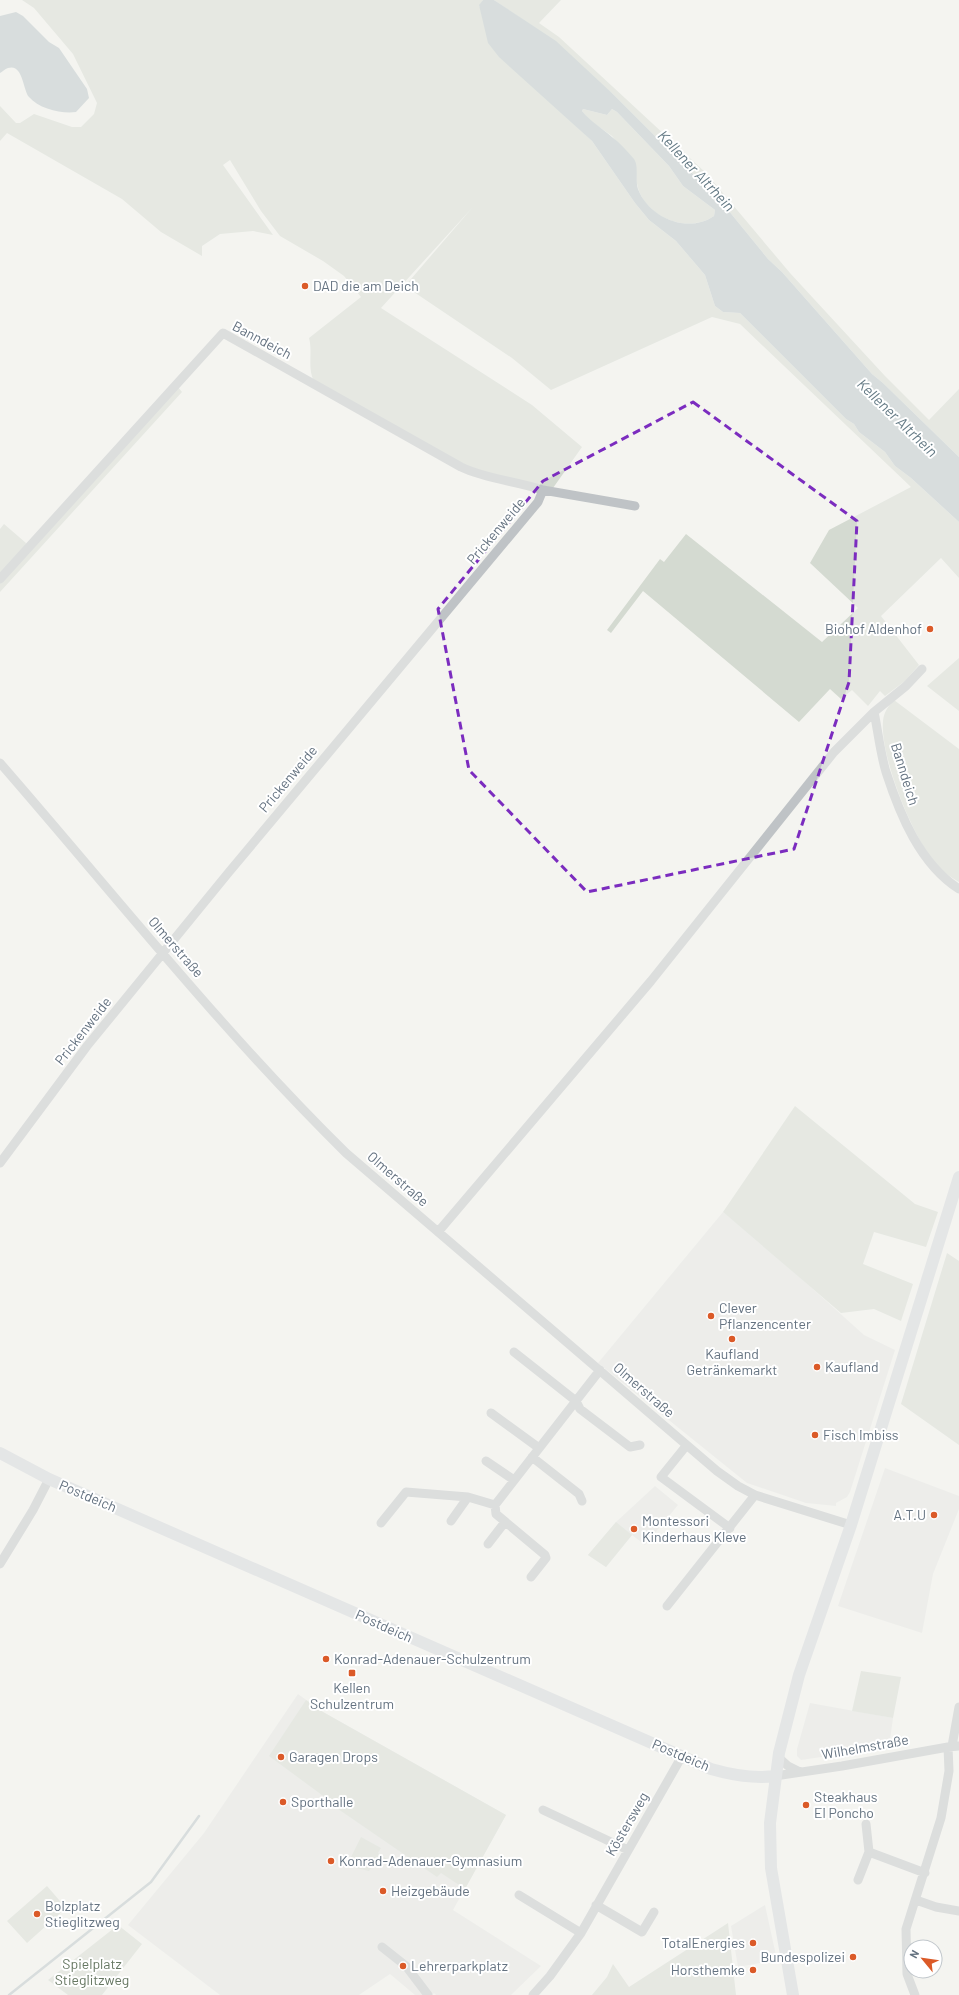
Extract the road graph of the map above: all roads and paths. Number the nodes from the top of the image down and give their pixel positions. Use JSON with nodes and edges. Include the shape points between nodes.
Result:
{"nodes":[{"id":1,"x":543,"y":490,"type":"junction"},
{"id":2,"x":635,"y":506,"type":"dead end"},
{"id":3,"x":0,"y":579,"type":"edge"},
{"id":4,"x":922,"y":669,"type":"dead end"},
{"id":5,"x":874,"y":712,"type":"junction"},
{"id":6,"x":0,"y":763,"type":"edge"},
{"id":7,"x":959,"y":889,"type":"edge"},
{"id":8,"x":163,"y":953,"type":"junction"},
{"id":9,"x":0,"y":1163,"type":"edge"},
{"id":10,"x":959,"y":1177,"type":"edge"},
{"id":11,"x":438,"y":1232,"type":"junction"},
{"id":12,"x":514,"y":1352,"type":"dead end"},
{"id":13,"x":600,"y":1370,"type":"junction"},
{"id":14,"x":576,"y":1401,"type":"junction"},
{"id":15,"x":491,"y":1413,"type":"dead end"},
{"id":16,"x":640,"y":1445,"type":"dead end"},
{"id":17,"x":686,"y":1446,"type":"junction"},
{"id":18,"x":539,"y":1448,"type":"junction"},
{"id":19,"x":0,"y":1453,"type":"edge"},
{"id":20,"x":532,"y":1457,"type":"junction"},
{"id":21,"x":486,"y":1461,"type":"dead end"},
{"id":22,"x":49,"y":1479,"type":"junction"},
{"id":23,"x":514,"y":1480,"type":"junction"},
{"id":24,"x":756,"y":1495,"type":"junction"},
{"id":25,"x":468,"y":1497,"type":"junction"},
{"id":26,"x":582,"y":1501,"type":"dead end"},
{"id":27,"x":495,"y":1504,"type":"junction"},
{"id":28,"x":450,"y":1521,"type":"dead end"},
{"id":29,"x":505,"y":1522,"type":"junction"},
{"id":30,"x":381,"y":1523,"type":"dead end"},
{"id":31,"x":851,"y":1526,"type":"junction"},
{"id":32,"x":730,"y":1528,"type":"junction"},
{"id":33,"x":488,"y":1544,"type":"dead end"},
{"id":34,"x":0,"y":1564,"type":"edge"},
{"id":35,"x":531,"y":1577,"type":"dead end"},
{"id":36,"x":667,"y":1606,"type":"dead end"},
{"id":37,"x":959,"y":1707,"type":"edge"},
{"id":38,"x":953,"y":1746,"type":"edge"},
{"id":39,"x":682,"y":1756,"type":"junction"},
{"id":40,"x":778,"y":1757,"type":"junction"},
{"id":41,"x":800,"y":1772,"type":"junction"},
{"id":42,"x":775,"y":1776,"type":"junction"},
{"id":43,"x":543,"y":1810,"type":"dead end"},
{"id":44,"x":866,"y":1824,"type":"dead end"},
{"id":45,"x":628,"y":1850,"type":"junction"},
{"id":46,"x":869,"y":1852,"type":"junction"},
{"id":47,"x":925,"y":1873,"type":"junction"},
{"id":48,"x":858,"y":1880,"type":"dead end"},
{"id":49,"x":520,"y":1895,"type":"dead end"},
{"id":50,"x":916,"y":1900,"type":"junction"},
{"id":51,"x":596,"y":1905,"type":"junction"},
{"id":52,"x":959,"y":1911,"type":"edge"},
{"id":53,"x":654,"y":1912,"type":"dead end"},
{"id":54,"x":581,"y":1933,"type":"junction"},
{"id":55,"x":382,"y":1947,"type":"dead end"},
{"id":56,"x":428,"y":1995,"type":"edge"},
{"id":57,"x":533,"y":1995,"type":"edge"},
{"id":58,"x":793,"y":1995,"type":"edge"},
{"id":59,"x":916,"y":1995,"type":"edge"}],
"edges":[{"from":1,"to":2,"type":"street","name":"Prickenweide"},
{"from":1,"to":3,"type":"street","name":"Banndeich","via":[[461,468],[223,333]]},
{"from":1,"to":8,"type":"street","name":"Prickenweide","via":[[538,502]]},
{"from":4,"to":5,"type":"street"},
{"from":5,"to":7,"type":"street","name":"Banndeich","via":[[886,771],[903,815],[927,861]]},
{"from":5,"to":11,"type":"street","via":[[834,752],[651,981]]},
{"from":6,"to":8,"type":"street","name":"Olmerstraße"},
{"from":8,"to":9,"type":"street","name":"Prickenweide","via":[[87,1046]]},
{"from":8,"to":11,"type":"street","name":"Olmerstraße","via":[[296,1105],[346,1153]]},
{"from":10,"to":31,"type":"main road"},
{"from":11,"to":13,"type":"street","name":"Olmerstraße"},
{"from":12,"to":14,"type":"street"},
{"from":13,"to":14,"type":"street"},
{"from":13,"to":17,"type":"street","name":"Olmerstraße"},
{"from":14,"to":16,"type":"street","via":[[580,1409],[630,1447]]},
{"from":14,"to":18,"type":"street"},
{"from":15,"to":18,"type":"street"},
{"from":17,"to":24,"type":"street","name":"Olmerstraße","via":[[717,1471]]},
{"from":17,"to":32,"type":"street","via":[[661,1477]]},
{"from":18,"to":20,"type":"street"},
{"from":19,"to":22,"type":"main road","name":"Postdeich"},
{"from":20,"to":23,"type":"street"},
{"from":20,"to":26,"type":"street","via":[[579,1494]]},
{"from":21,"to":23,"type":"street"},
{"from":22,"to":34,"type":"street","via":[[34,1510]]},
{"from":22,"to":39,"type":"main road","name":"Postdeich"},
{"from":23,"to":27,"type":"street"},
{"from":24,"to":31,"type":"street","name":"Olmerstraße"},
{"from":24,"to":32,"type":"street"},
{"from":25,"to":27,"type":"street"},
{"from":25,"to":28,"type":"street"},
{"from":25,"to":30,"type":"street","via":[[406,1492]]},
{"from":27,"to":29,"type":"street","via":[[496,1514]]},
{"from":29,"to":33,"type":"street"},
{"from":29,"to":35,"type":"street","via":[[545,1555],[546,1558]]},
{"from":31,"to":40,"type":"main road","via":[[799,1675]]},
{"from":32,"to":36,"type":"street"},
{"from":37,"to":38,"type":"street"},
{"from":38,"to":41,"type":"street","name":"Wilhelmstraße"},
{"from":38,"to":47,"type":"street","via":[[942,1818]]},
{"from":39,"to":42,"type":"main road","name":"Postdeich","via":[[731,1775]]},
{"from":39,"to":45,"type":"street","name":"Köstersweg"},
{"from":40,"to":41,"type":"street"},
{"from":40,"to":42,"type":"main road"},
{"from":41,"to":42,"type":"street","name":"Wilhelmstraße"},
{"from":42,"to":58,"type":"main road","via":[[770,1823],[771,1868]]},
{"from":43,"to":45,"type":"street"},
{"from":44,"to":46,"type":"street"},
{"from":45,"to":51,"type":"street","name":"Köstersweg"},
{"from":46,"to":47,"type":"street"},
{"from":46,"to":48,"type":"street"},
{"from":47,"to":50,"type":"street"},
{"from":49,"to":54,"type":"street"},
{"from":50,"to":52,"type":"street"},
{"from":50,"to":59,"type":"street","via":[[906,1929],[907,1974]]},
{"from":51,"to":53,"type":"street","via":[[642,1932]]},
{"from":51,"to":54,"type":"street","name":"Köstersweg"},
{"from":54,"to":57,"type":"street","name":"Köstersweg","via":[[542,1988]]},
{"from":55,"to":56,"type":"street","via":[[406,1966]]}]}
